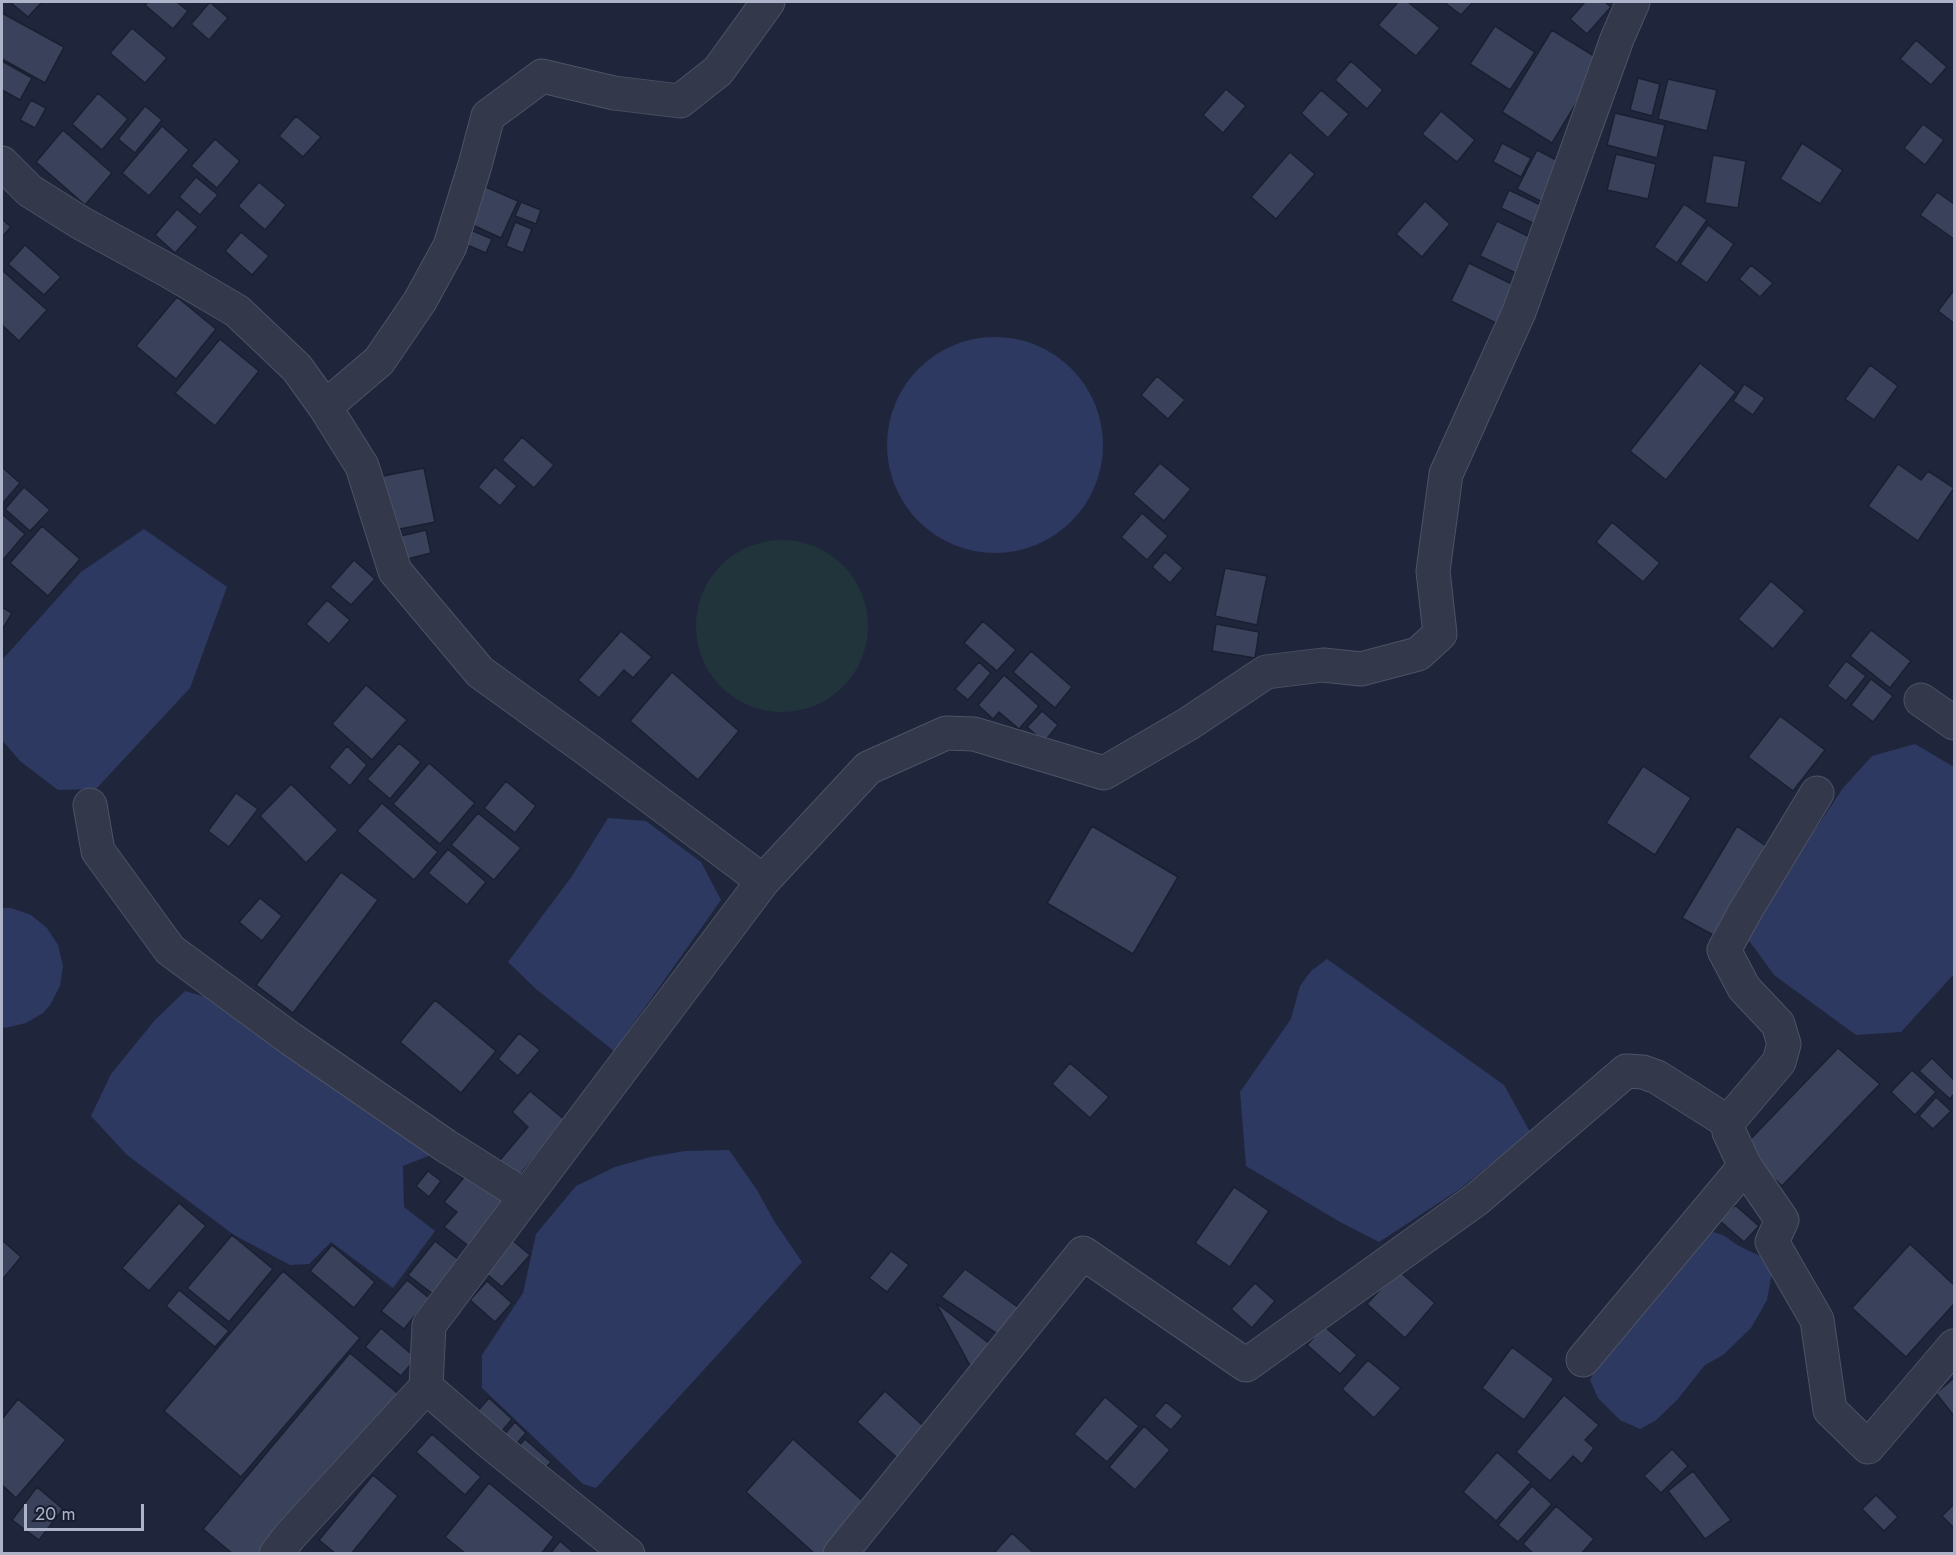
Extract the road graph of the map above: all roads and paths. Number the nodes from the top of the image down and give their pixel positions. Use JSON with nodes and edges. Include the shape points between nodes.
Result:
{"nodes":[{"id":1,"x":768,"y":2,"type":"edge"},
{"id":2,"x":1633,"y":2,"type":"edge"},
{"id":3,"x":2,"y":163,"type":"edge"},
{"id":4,"x":325,"y":407,"type":"junction"},
{"id":5,"x":1921,"y":700,"type":"dead end"},
{"id":6,"x":1954,"y":723,"type":"edge"},
{"id":7,"x":1817,"y":793,"type":"dead end"},
{"id":8,"x":90,"y":805,"type":"dead end"},
{"id":9,"x":763,"y":882,"type":"junction"},
{"id":10,"x":1728,"y":1122,"type":"junction"},
{"id":11,"x":1745,"y":1166,"type":"junction"},
{"id":12,"x":525,"y":1197,"type":"junction"},
{"id":13,"x":1954,"y":1346,"type":"edge"},
{"id":14,"x":1583,"y":1360,"type":"dead end"},
{"id":15,"x":426,"y":1387,"type":"junction"},
{"id":16,"x":276,"y":1554,"type":"edge"},
{"id":17,"x":628,"y":1554,"type":"edge"},
{"id":18,"x":840,"y":1554,"type":"edge"}],
"edges":[{"from":1,"to":4,"type":"street","via":[[718,71],[680,101],[614,93],[542,76],[488,116],[450,246],[420,301],[379,361]]},
{"from":2,"to":9,"type":"street","via":[[1519,312],[1446,474],[1433,572],[1440,634],[1418,654],[1361,669],[1323,665],[1266,672],[1104,773],[975,734],[946,733],[868,768]]},
{"from":3,"to":4,"type":"street","via":[[30,191],[237,311],[297,368]]},
{"from":4,"to":9,"type":"street","via":[[362,466],[394,572],[480,672]]},
{"from":5,"to":6,"type":"street"},
{"from":7,"to":10,"type":"street","via":[[1724,950],[1744,988],[1778,1024],[1784,1044],[1779,1062]]},
{"from":8,"to":12,"type":"street","via":[[98,851],[170,950],[291,1039]]},
{"from":9,"to":12,"type":"street"},
{"from":10,"to":11,"type":"street"},
{"from":10,"to":18,"type":"street","via":[[1657,1077],[1626,1071],[1477,1199],[1246,1365],[1083,1253]]},
{"from":11,"to":13,"type":"street","via":[[1782,1220],[1772,1242],[1817,1320],[1830,1410],[1868,1447]]},
{"from":11,"to":14,"type":"street"},
{"from":12,"to":15,"type":"street","via":[[429,1325]]},
{"from":15,"to":16,"type":"street"},
{"from":15,"to":17,"type":"street"}]}
